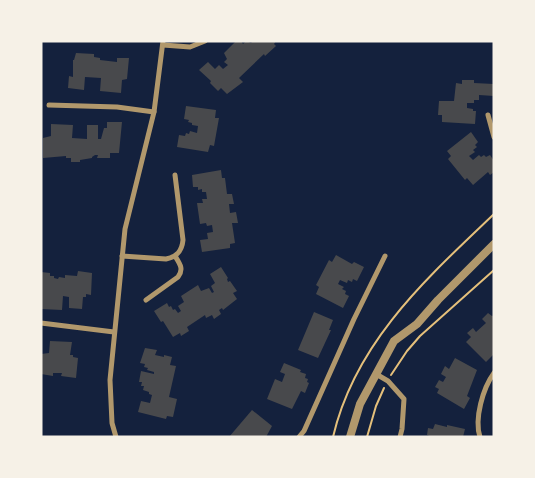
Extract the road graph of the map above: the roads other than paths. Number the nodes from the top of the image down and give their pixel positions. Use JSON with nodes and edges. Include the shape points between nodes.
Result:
{"nodes":[{"id":1,"x":205,"y":41,"type":"edge"},
{"id":2,"x":163,"y":43,"type":"edge"},
{"id":3,"x":50,"y":106,"type":"dead end"},
{"id":4,"x":154,"y":112,"type":"junction"},
{"id":5,"x":488,"y":115,"type":"dead end"},
{"id":6,"x":494,"y":137,"type":"edge"},
{"id":7,"x":175,"y":174,"type":"dead end"},
{"id":8,"x":494,"y":244,"type":"edge"},
{"id":9,"x":122,"y":256,"type":"junction"},
{"id":10,"x":175,"y":256,"type":"junction"},
{"id":11,"x":385,"y":256,"type":"dead end"},
{"id":12,"x":146,"y":300,"type":"dead end"},
{"id":13,"x":41,"y":323,"type":"edge"},
{"id":14,"x":114,"y":332,"type":"junction"},
{"id":15,"x":494,"y":373,"type":"edge"},
{"id":16,"x":376,"y":374,"type":"junction"},
{"id":17,"x":116,"y":437,"type":"edge"},
{"id":18,"x":299,"y":437,"type":"edge"},
{"id":19,"x":350,"y":437,"type":"edge"},
{"id":20,"x":400,"y":437,"type":"edge"},
{"id":21,"x":480,"y":437,"type":"edge"}],
"edges":[{"from":1,"to":2,"type":"street","via":[[190,47]]},
{"from":2,"to":4,"type":"street"},
{"from":3,"to":4,"type":"street","via":[[117,107]]},
{"from":4,"to":9,"type":"street","via":[[125,229]]},
{"from":5,"to":6,"type":"street"},
{"from":7,"to":10,"type":"street","via":[[183,240],[182,248]]},
{"from":8,"to":16,"type":"street","via":[[417,324],[394,341]]},
{"from":9,"to":10,"type":"street"},
{"from":9,"to":14,"type":"street"},
{"from":10,"to":12,"type":"street","via":[[182,272]]},
{"from":11,"to":18,"type":"street"},
{"from":13,"to":14,"type":"street"},
{"from":14,"to":17,"type":"street","via":[[110,380],[112,423]]},
{"from":15,"to":21,"type":"street","via":[[482,397]]},
{"from":16,"to":19,"type":"street","via":[[360,404]]},
{"from":16,"to":20,"type":"street","via":[[388,381],[404,399]]}]}
